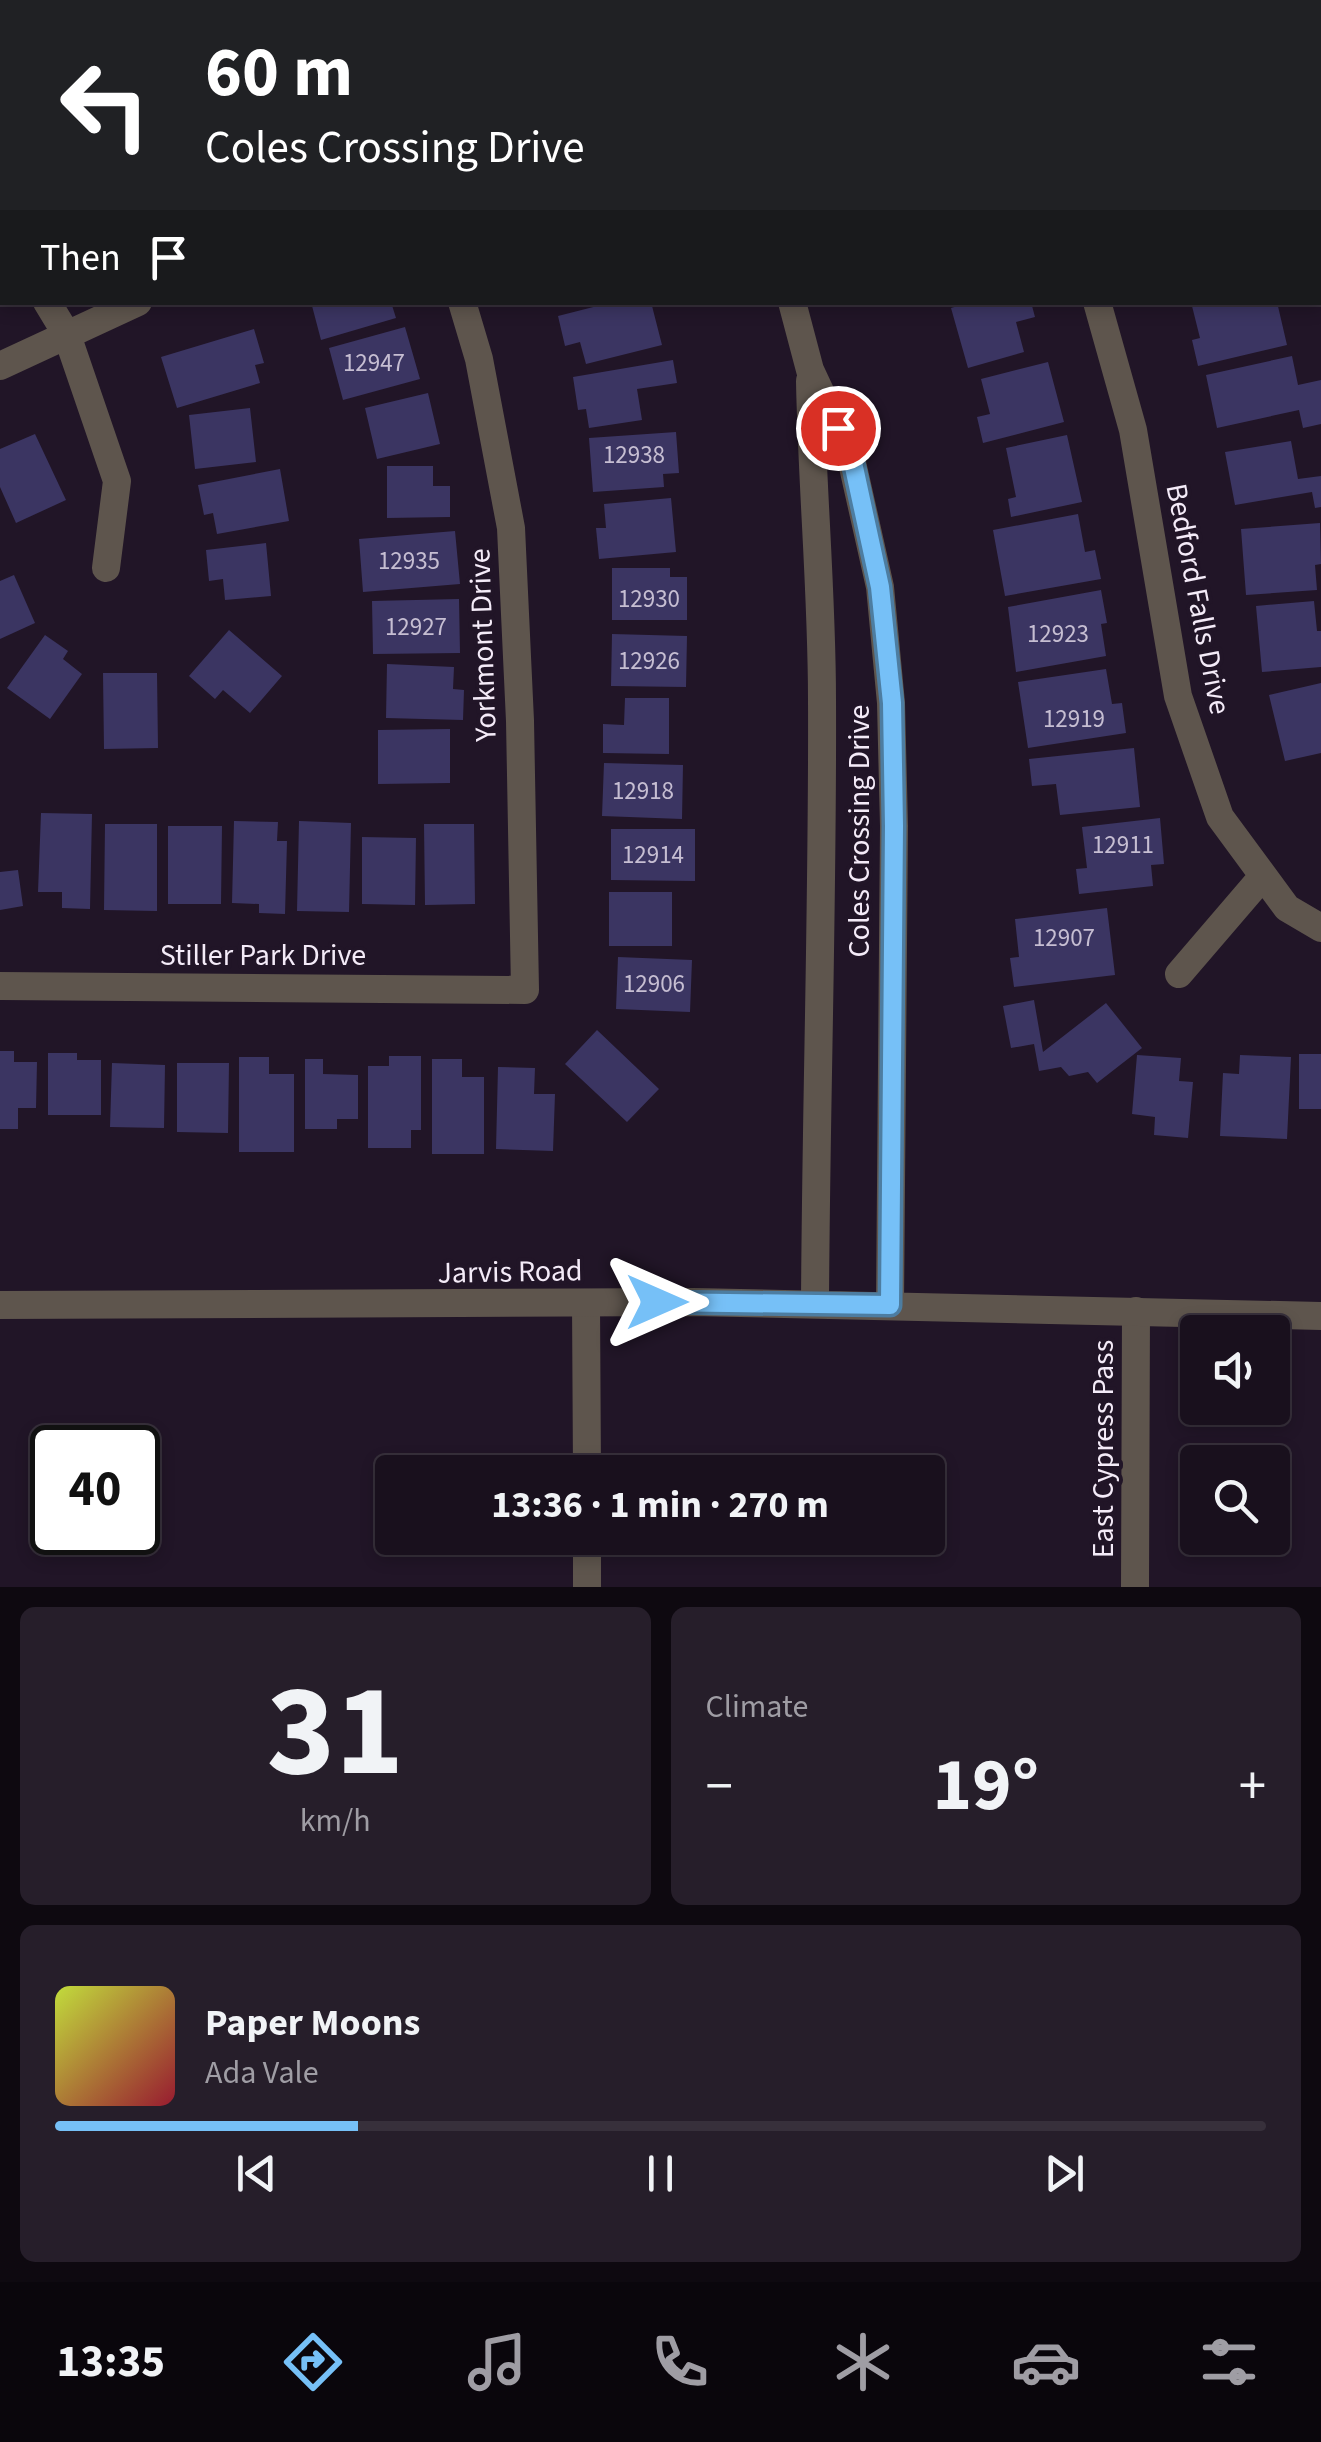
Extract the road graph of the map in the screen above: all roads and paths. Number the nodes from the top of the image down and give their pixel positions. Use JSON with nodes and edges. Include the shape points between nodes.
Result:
{"nodes":[{"id":1,"x":50,"y":305,"type":"edge"},
{"id":2,"x":132,"y":305,"type":"edge"},
{"id":3,"x":463,"y":305,"type":"edge"},
{"id":4,"x":793,"y":305,"type":"edge"},
{"id":5,"x":1098,"y":305,"type":"edge"},
{"id":6,"x":67,"y":335,"type":"junction"},
{"id":7,"x":0,"y":366,"type":"edge"},
{"id":8,"x":810,"y":370,"type":"junction"},
{"id":9,"x":106,"y":568,"type":"dead end"},
{"id":10,"x":1263,"y":876,"type":"junction"},
{"id":11,"x":1321,"y":928,"type":"edge"},
{"id":12,"x":1179,"y":974,"type":"dead end"},
{"id":13,"x":0,"y":986,"type":"edge"},
{"id":14,"x":525,"y":990,"type":"joint"},
{"id":15,"x":586,"y":1303,"type":"junction"},
{"id":16,"x":815,"y":1304,"type":"junction"},
{"id":17,"x":0,"y":1305,"type":"edge"},
{"id":18,"x":890,"y":1305,"type":"junction"},
{"id":19,"x":1136,"y":1310,"type":"junction"},
{"id":20,"x":1321,"y":1316,"type":"edge"},
{"id":21,"x":587,"y":1455,"type":"edge"},
{"id":22,"x":587,"y":1555,"type":"edge"},
{"id":23,"x":587,"y":1587,"type":"edge"},
{"id":24,"x":1134,"y":1587,"type":"edge"}],
"edges":[{"from":1,"to":6,"type":"street"},
{"from":2,"to":6,"type":"street"},
{"from":3,"to":14,"type":"street","name":"Yorkmont Drive","via":[[511,528]]},
{"from":4,"to":8,"type":"street","name":"Coles Crossing Drive"},
{"from":5,"to":10,"type":"street","name":"Bedford Falls Drive","via":[[1132,430],[1178,696],[1220,817]]},
{"from":6,"to":7,"type":"street"},
{"from":6,"to":9,"type":"street","via":[[117,481]]},
{"from":8,"to":16,"type":"street","name":"Coles Crossing Drive","via":[[822,700]]},
{"from":8,"to":18,"type":"street","name":"Coles Crossing Drive","via":[[852,458],[880,587],[892,703]]},
{"from":10,"to":11,"type":"street","name":"Bedford Falls Drive","via":[[1286,908]]},
{"from":10,"to":12,"type":"street"},
{"from":13,"to":14,"type":"street","name":"Stiller Park Drive"},
{"from":15,"to":16,"type":"street","name":"Jarvis Road"},
{"from":15,"to":17,"type":"street","name":"Jarvis Road"},
{"from":15,"to":21,"type":"street"},
{"from":16,"to":18,"type":"street","name":"Jarvis Road"},
{"from":18,"to":19,"type":"street","name":"Jarvis Road"},
{"from":19,"to":20,"type":"street","name":"Jarvis Road"},
{"from":19,"to":24,"type":"street","name":"East Cypress Pass"},
{"from":22,"to":23,"type":"street"}]}
